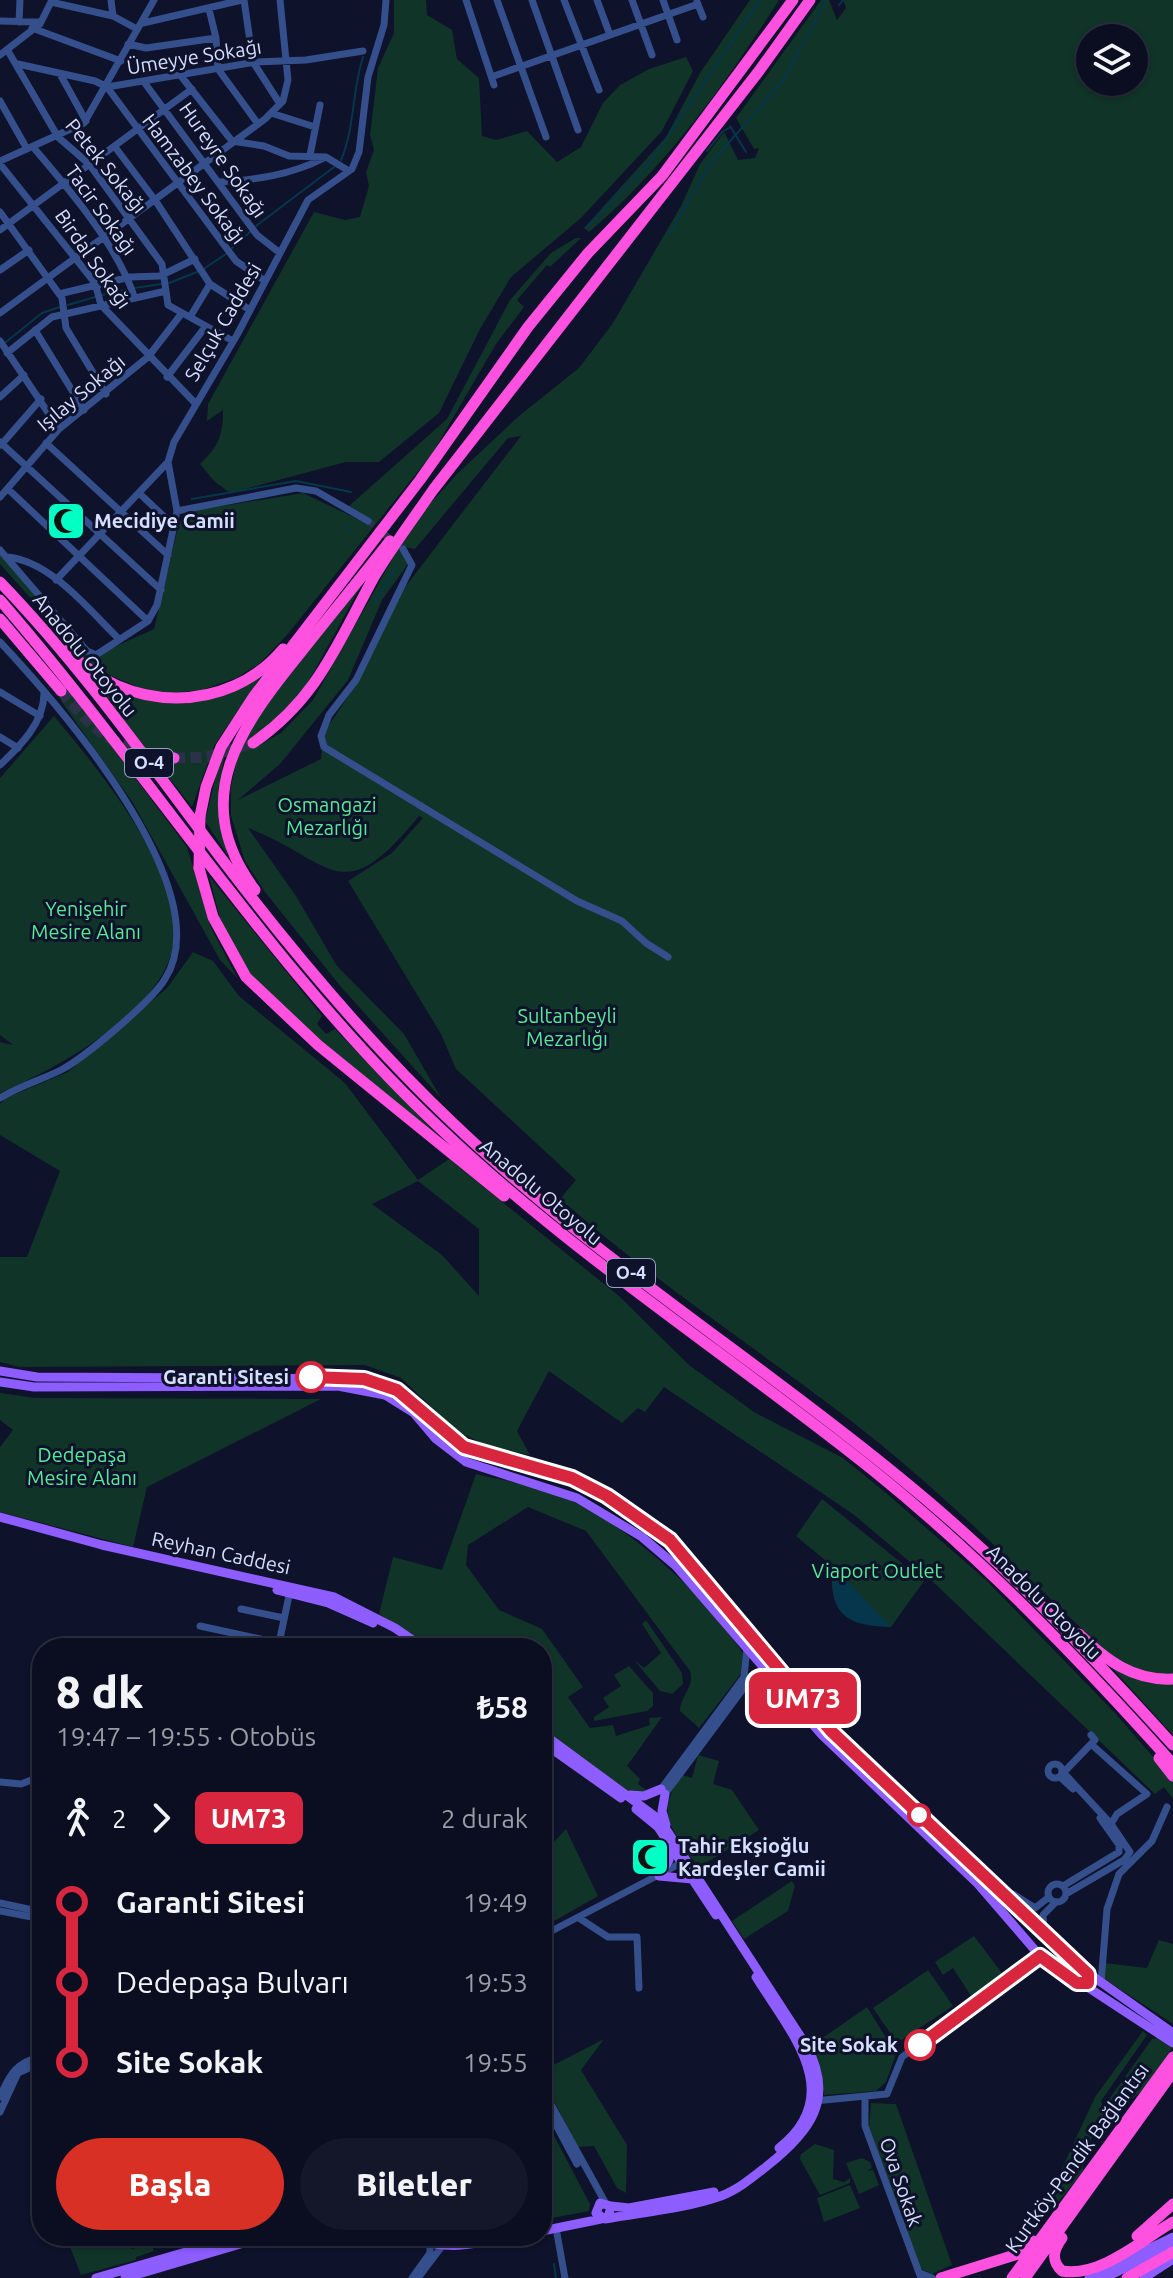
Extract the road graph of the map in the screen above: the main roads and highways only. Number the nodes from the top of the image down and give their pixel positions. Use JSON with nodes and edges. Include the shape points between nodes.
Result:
{"nodes":[{"id":1,"x":793,"y":0,"type":"edge"},
{"id":2,"x":810,"y":0,"type":"edge"},
{"id":3,"x":433,"y":490,"type":"junction"},
{"id":4,"x":0,"y":582,"type":"edge"},
{"id":5,"x":0,"y":600,"type":"edge"},
{"id":6,"x":318,"y":610,"type":"junction"},
{"id":7,"x":28,"y":612,"type":"junction"},
{"id":8,"x":0,"y":619,"type":"edge"},
{"id":9,"x":61,"y":691,"type":"tunnel mouth"},
{"id":10,"x":253,"y":743,"type":"tunnel mouth"},
{"id":11,"x":291,"y":948,"type":"junction"},
{"id":12,"x":582,"y":1252,"type":"junction"},
{"id":13,"x":0,"y":1371,"type":"edge"},
{"id":14,"x":0,"y":1382,"type":"edge"},
{"id":15,"x":544,"y":1467,"type":"junction"},
{"id":16,"x":569,"y":1476,"type":"junction"},
{"id":17,"x":537,"y":1482,"type":"junction"},
{"id":18,"x":562,"y":1491,"type":"junction"},
{"id":19,"x":2,"y":1523,"type":"edge"},
{"id":20,"x":667,"y":1537,"type":"junction"},
{"id":21,"x":653,"y":1547,"type":"junction"},
{"id":22,"x":682,"y":1552,"type":"junction"},
{"id":23,"x":670,"y":1561,"type":"junction"},
{"id":24,"x":1000,"y":1565,"type":"junction"},
{"id":25,"x":290,"y":1590,"type":"junction"},
{"id":26,"x":396,"y":1638,"type":"edge"},
{"id":27,"x":407,"y":1638,"type":"edge"},
{"id":28,"x":1173,"y":1679,"type":"edge"},
{"id":29,"x":1132,"y":1718,"type":"junction"},
{"id":30,"x":552,"y":1740,"type":"edge"},
{"id":31,"x":1173,"y":1745,"type":"edge"},
{"id":32,"x":552,"y":1749,"type":"edge"},
{"id":33,"x":1173,"y":1764,"type":"edge"},
{"id":34,"x":1173,"y":1776,"type":"edge"},
{"id":35,"x":663,"y":1791,"type":"junction"},
{"id":36,"x":624,"y":1793,"type":"junction"},
{"id":37,"x":647,"y":1812,"type":"junction"},
{"id":38,"x":667,"y":1829,"type":"junction"},
{"id":39,"x":669,"y":1844,"type":"junction"},
{"id":40,"x":684,"y":1861,"type":"junction"},
{"id":41,"x":692,"y":1879,"type":"junction"},
{"id":42,"x":1017,"y":1909,"type":"junction"},
{"id":43,"x":1009,"y":1921,"type":"junction"},
{"id":44,"x":1088,"y":1974,"type":"junction"},
{"id":45,"x":1077,"y":1983,"type":"junction"},
{"id":46,"x":794,"y":2033,"type":"junction"},
{"id":47,"x":1172,"y":2037,"type":"edge"},
{"id":48,"x":1172,"y":2061,"type":"edge"},
{"id":49,"x":1173,"y":2204,"type":"edge"},
{"id":50,"x":603,"y":2210,"type":"junction"},
{"id":51,"x":1062,"y":2211,"type":"junction"},
{"id":52,"x":1075,"y":2212,"type":"junction"},
{"id":53,"x":1173,"y":2222,"type":"edge"},
{"id":54,"x":552,"y":2225,"type":"edge"},
{"id":55,"x":552,"y":2228,"type":"edge"},
{"id":56,"x":1173,"y":2228,"type":"edge"},
{"id":57,"x":1057,"y":2234,"type":"junction"},
{"id":58,"x":1173,"y":2237,"type":"edge"},
{"id":59,"x":1173,"y":2245,"type":"edge"},
{"id":60,"x":212,"y":2246,"type":"edge"},
{"id":61,"x":222,"y":2246,"type":"edge"},
{"id":62,"x":195,"y":2252,"type":"junction"},
{"id":63,"x":1173,"y":2252,"type":"edge"},
{"id":64,"x":1135,"y":2255,"type":"junction"},
{"id":65,"x":1173,"y":2259,"type":"edge"},
{"id":66,"x":987,"y":2264,"type":"junction"},
{"id":67,"x":1062,"y":2271,"type":"junction"},
{"id":68,"x":96,"y":2278,"type":"edge"},
{"id":69,"x":125,"y":2278,"type":"edge"},
{"id":70,"x":932,"y":2278,"type":"edge"},
{"id":71,"x":941,"y":2278,"type":"edge"},
{"id":72,"x":1012,"y":2278,"type":"edge"},
{"id":73,"x":1025,"y":2278,"type":"edge"},
{"id":74,"x":1033,"y":2278,"type":"edge"},
{"id":75,"x":1089,"y":2278,"type":"edge"},
{"id":76,"x":1104,"y":2278,"type":"edge"},
{"id":77,"x":1127,"y":2278,"type":"edge"},
{"id":78,"x":1144,"y":2278,"type":"edge"}],
"edges":[{"from":1,"to":6,"type":"highway","via":[[662,176],[588,253],[528,327],[428,469]]},
{"from":2,"to":3,"type":"highway"},
{"from":3,"to":10,"type":"highway","via":[[385,559],[309,694],[274,730]]},
{"from":3,"to":11,"type":"highway","via":[[261,702],[229,761],[224,816],[232,849]]},
{"from":4,"to":7,"type":"highway","name":"Anadolu Otoyolu","number":"O-4"},
{"from":5,"to":12,"type":"highway","name":"Anadolu Otoyolu","number":"O-4","via":[[345,1030],[441,1129]]},
{"from":6,"to":7,"type":"highway","via":[[278,654],[232,688],[178,699],[129,691],[97,674]]},
{"from":6,"to":12,"type":"highway","bridge":true,"via":[[234,724],[210,773],[200,816],[199,868],[213,917],[246,977],[277,1009],[536,1223]]},
{"from":7,"to":11,"type":"highway","name":"Anadolu Otoyolu","number":"O-4"},
{"from":8,"to":9,"type":"highway"},
{"from":11,"to":24,"type":"highway","name":"Anadolu Otoyolu","number":"O-4","via":[[377,1048],[499,1166],[900,1477]]},
{"from":12,"to":29,"type":"highway","name":"Anadolu Otoyolu","number":"O-4","via":[[811,1422],[941,1528],[1025,1605]]},
{"from":13,"to":15,"type":"main road","via":[[37,1377],[364,1379],[397,1390],[464,1447]]},
{"from":14,"to":17,"type":"main road","via":[[34,1387],[370,1389],[399,1402],[466,1462]]},
{"from":15,"to":16,"type":"main road"},
{"from":15,"to":17,"type":"main road","via":[[547,1478]]},
{"from":16,"to":18,"type":"main road","via":[[559,1479]]},
{"from":16,"to":20,"type":"main road"},
{"from":17,"to":18,"type":"main road"},
{"from":18,"to":21,"type":"main road"},
{"from":19,"to":25,"type":"main road","name":"Reyhan Caddesi"},
{"from":20,"to":21,"type":"main road","via":[[665,1545]]},
{"from":20,"to":22,"type":"main road"},
{"from":21,"to":23,"type":"main road"},
{"from":22,"to":23,"type":"main road","via":[[671,1553]]},
{"from":22,"to":42,"type":"main road","via":[[831,1731]]},
{"from":23,"to":43,"type":"main road","via":[[822,1735],[978,1884]]},
{"from":24,"to":28,"type":"highway","via":[[1120,1668],[1147,1678]]},
{"from":24,"to":31,"type":"highway","name":"Anadolu Otoyolu","number":"O-4"},
{"from":25,"to":26,"type":"main road","name":"Reyhan Caddesi","via":[[352,1613]]},
{"from":25,"to":27,"type":"main road","name":"Reyhan Caddesi","via":[[334,1597]]},
{"from":29,"to":33,"type":"highway","name":"Anadolu Otoyolu","number":"O-4"},
{"from":29,"to":34,"type":"highway"},
{"from":30,"to":36,"type":"main road"},
{"from":32,"to":37,"type":"main road"},
{"from":35,"to":36,"type":"main road","via":[[644,1796]]},
{"from":35,"to":37,"type":"main road"},
{"from":35,"to":38,"type":"main road"},
{"from":36,"to":37,"type":"main road"},
{"from":37,"to":38,"type":"main road"},
{"from":37,"to":39,"type":"main road"},
{"from":38,"to":40,"type":"main road"},
{"from":39,"to":40,"type":"main road"},
{"from":39,"to":41,"type":"main road","via":[[669,1860],[659,1876]]},
{"from":40,"to":41,"type":"main road"},
{"from":40,"to":46,"type":"main road"},
{"from":41,"to":46,"type":"main road"},
{"from":42,"to":43,"type":"main road","via":[[1010,1910]]},
{"from":42,"to":44,"type":"main road"},
{"from":43,"to":45,"type":"main road","via":[[1040,1956]]},
{"from":44,"to":45,"type":"main road","via":[[1088,1983]]},
{"from":44,"to":47,"type":"main road"},
{"from":45,"to":47,"type":"main road"},
{"from":46,"to":50,"type":"main road","via":[[810,2071],[814,2101],[792,2137],[753,2173],[712,2192]]},
{"from":48,"to":51,"type":"highway","name":"Kurtköy-Pendik Bağlantısı"},
{"from":48,"to":52,"type":"highway","name":"Kurtköy-Pendik Bağlantısı"},
{"from":49,"to":67,"type":"highway","via":[[1093,2264]]},
{"from":50,"to":54,"type":"main road"},
{"from":50,"to":55,"type":"main road"},
{"from":51,"to":66,"type":"highway","via":[[1018,2254]]},
{"from":51,"to":72,"type":"highway","name":"Kurtköy-Pendik Bağlantısı"},
{"from":52,"to":57,"type":"highway","name":"Kurtköy-Pendik Bağlantısı"},
{"from":52,"to":67,"type":"highway","via":[[1054,2254]]},
{"from":53,"to":67,"type":"highway","via":[[1099,2264]]},
{"from":56,"to":64,"type":"main road"},
{"from":57,"to":73,"type":"highway","name":"Kurtköy-Pendik Bağlantısı"},
{"from":57,"to":74,"type":"highway"},
{"from":58,"to":64,"type":"main road"},
{"from":59,"to":76,"type":"main road"},
{"from":60,"to":62,"type":"main road"},
{"from":61,"to":62,"type":"main road"},
{"from":62,"to":68,"type":"main road"},
{"from":62,"to":69,"type":"main road"},
{"from":63,"to":77,"type":"highway"},
{"from":64,"to":75,"type":"main road"},
{"from":65,"to":78,"type":"main road"},
{"from":66,"to":70,"type":"highway"},
{"from":66,"to":71,"type":"highway"}]}
